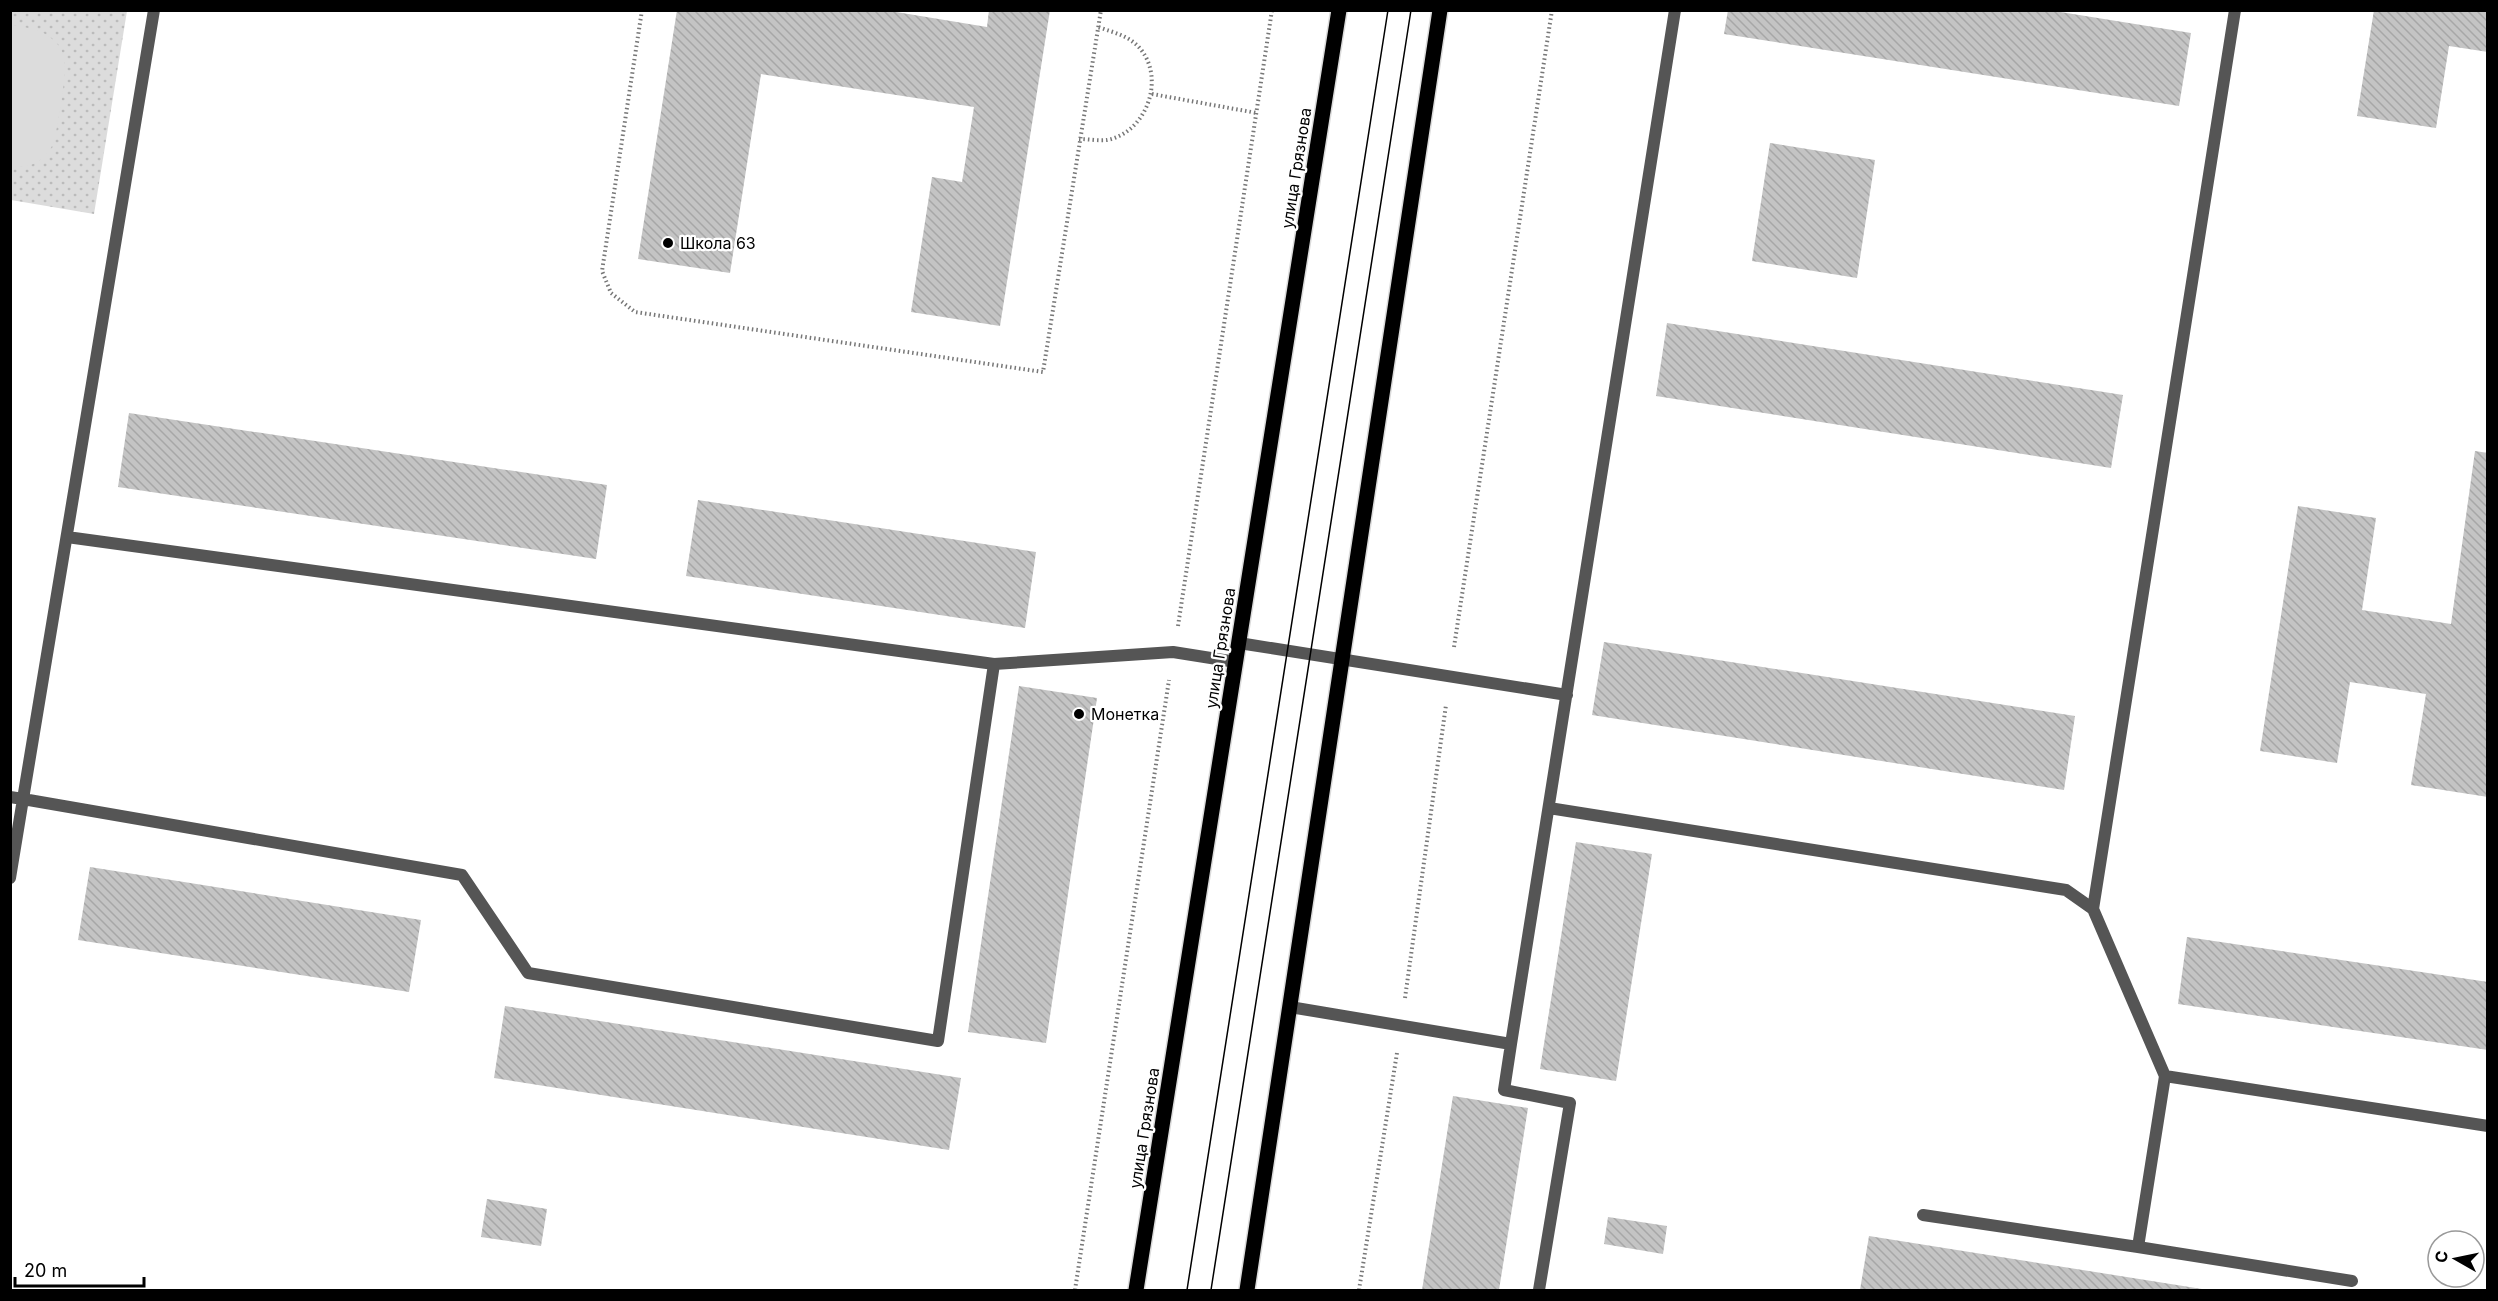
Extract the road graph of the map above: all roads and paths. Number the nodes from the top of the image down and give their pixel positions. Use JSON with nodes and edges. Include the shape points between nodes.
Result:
{"nodes":[{"id":1,"x":154,"y":10,"type":"edge"},
{"id":2,"x":642,"y":10,"type":"edge"},
{"id":3,"x":1101,"y":10,"type":"edge"},
{"id":4,"x":1339,"y":10,"type":"edge"},
{"id":5,"x":1440,"y":10,"type":"edge"},
{"id":6,"x":1675,"y":10,"type":"edge"},
{"id":7,"x":2235,"y":10,"type":"edge"},
{"id":8,"x":1098,"y":27,"type":"junction"},
{"id":9,"x":1152,"y":94,"type":"junction"},
{"id":10,"x":1257,"y":113,"type":"dead end"},
{"id":11,"x":1080,"y":139,"type":"junction"},
{"id":12,"x":67,"y":537,"type":"junction"},
{"id":13,"x":1239,"y":643,"type":"junction"},
{"id":14,"x":1342,"y":660,"type":"junction"},
{"id":15,"x":1236,"y":662,"type":"junction"},
{"id":16,"x":994,"y":664,"type":"junction"},
{"id":17,"x":1567,"y":695,"type":"junction"},
{"id":18,"x":17,"y":798,"type":"edge"},
{"id":19,"x":1549,"y":808,"type":"junction"},
{"id":20,"x":10,"y":878,"type":"edge"},
{"id":21,"x":2093,"y":909,"type":"junction"},
{"id":22,"x":1290,"y":1007,"type":"junction"},
{"id":23,"x":1511,"y":1044,"type":"junction"},
{"id":24,"x":2165,"y":1076,"type":"junction"},
{"id":25,"x":2487,"y":1126,"type":"edge"},
{"id":26,"x":1923,"y":1215,"type":"dead end"},
{"id":27,"x":2138,"y":1247,"type":"junction"},
{"id":28,"x":2352,"y":1281,"type":"dead end"},
{"id":29,"x":1136,"y":1290,"type":"edge"},
{"id":30,"x":1247,"y":1290,"type":"edge"},
{"id":31,"x":1539,"y":1290,"type":"edge"}],
"edges":[{"from":1,"to":12,"type":"lane"},
{"from":2,"to":11,"type":"path","via":[[602,271],[611,293],[634,312],[1043,372]]},
{"from":3,"to":8,"type":"path"},
{"from":4,"to":13,"type":"main road","name":"улица Грязнова"},
{"from":5,"to":14,"type":"main road"},
{"from":6,"to":17,"type":"lane"},
{"from":7,"to":21,"type":"lane"},
{"from":8,"to":9,"type":"path","via":[[1126,36],[1143,52],[1151,72]]},
{"from":8,"to":11,"type":"path"},
{"from":9,"to":10,"type":"path"},
{"from":9,"to":11,"type":"path","via":[[1143,115],[1128,131],[1108,140]]},
{"from":12,"to":16,"type":"lane"},
{"from":12,"to":18,"type":"lane"},
{"from":13,"to":14,"type":"lane"},
{"from":13,"to":15,"type":"main road","name":"улица Грязнова"},
{"from":14,"to":17,"type":"lane"},
{"from":14,"to":22,"type":"main road"},
{"from":15,"to":16,"type":"lane","via":[[1173,652]]},
{"from":15,"to":29,"type":"main road","name":"улица Грязнова"},
{"from":16,"to":18,"type":"lane","via":[[938,1041],[528,973],[462,875]]},
{"from":17,"to":19,"type":"lane"},
{"from":18,"to":20,"type":"lane"},
{"from":19,"to":21,"type":"lane","via":[[2066,890]]},
{"from":19,"to":23,"type":"lane"},
{"from":21,"to":24,"type":"lane"},
{"from":22,"to":23,"type":"lane"},
{"from":22,"to":30,"type":"main road"},
{"from":23,"to":31,"type":"lane","via":[[1504,1090],[1570,1103]]},
{"from":24,"to":25,"type":"lane"},
{"from":24,"to":27,"type":"lane"},
{"from":26,"to":27,"type":"lane"},
{"from":27,"to":28,"type":"lane"}]}
